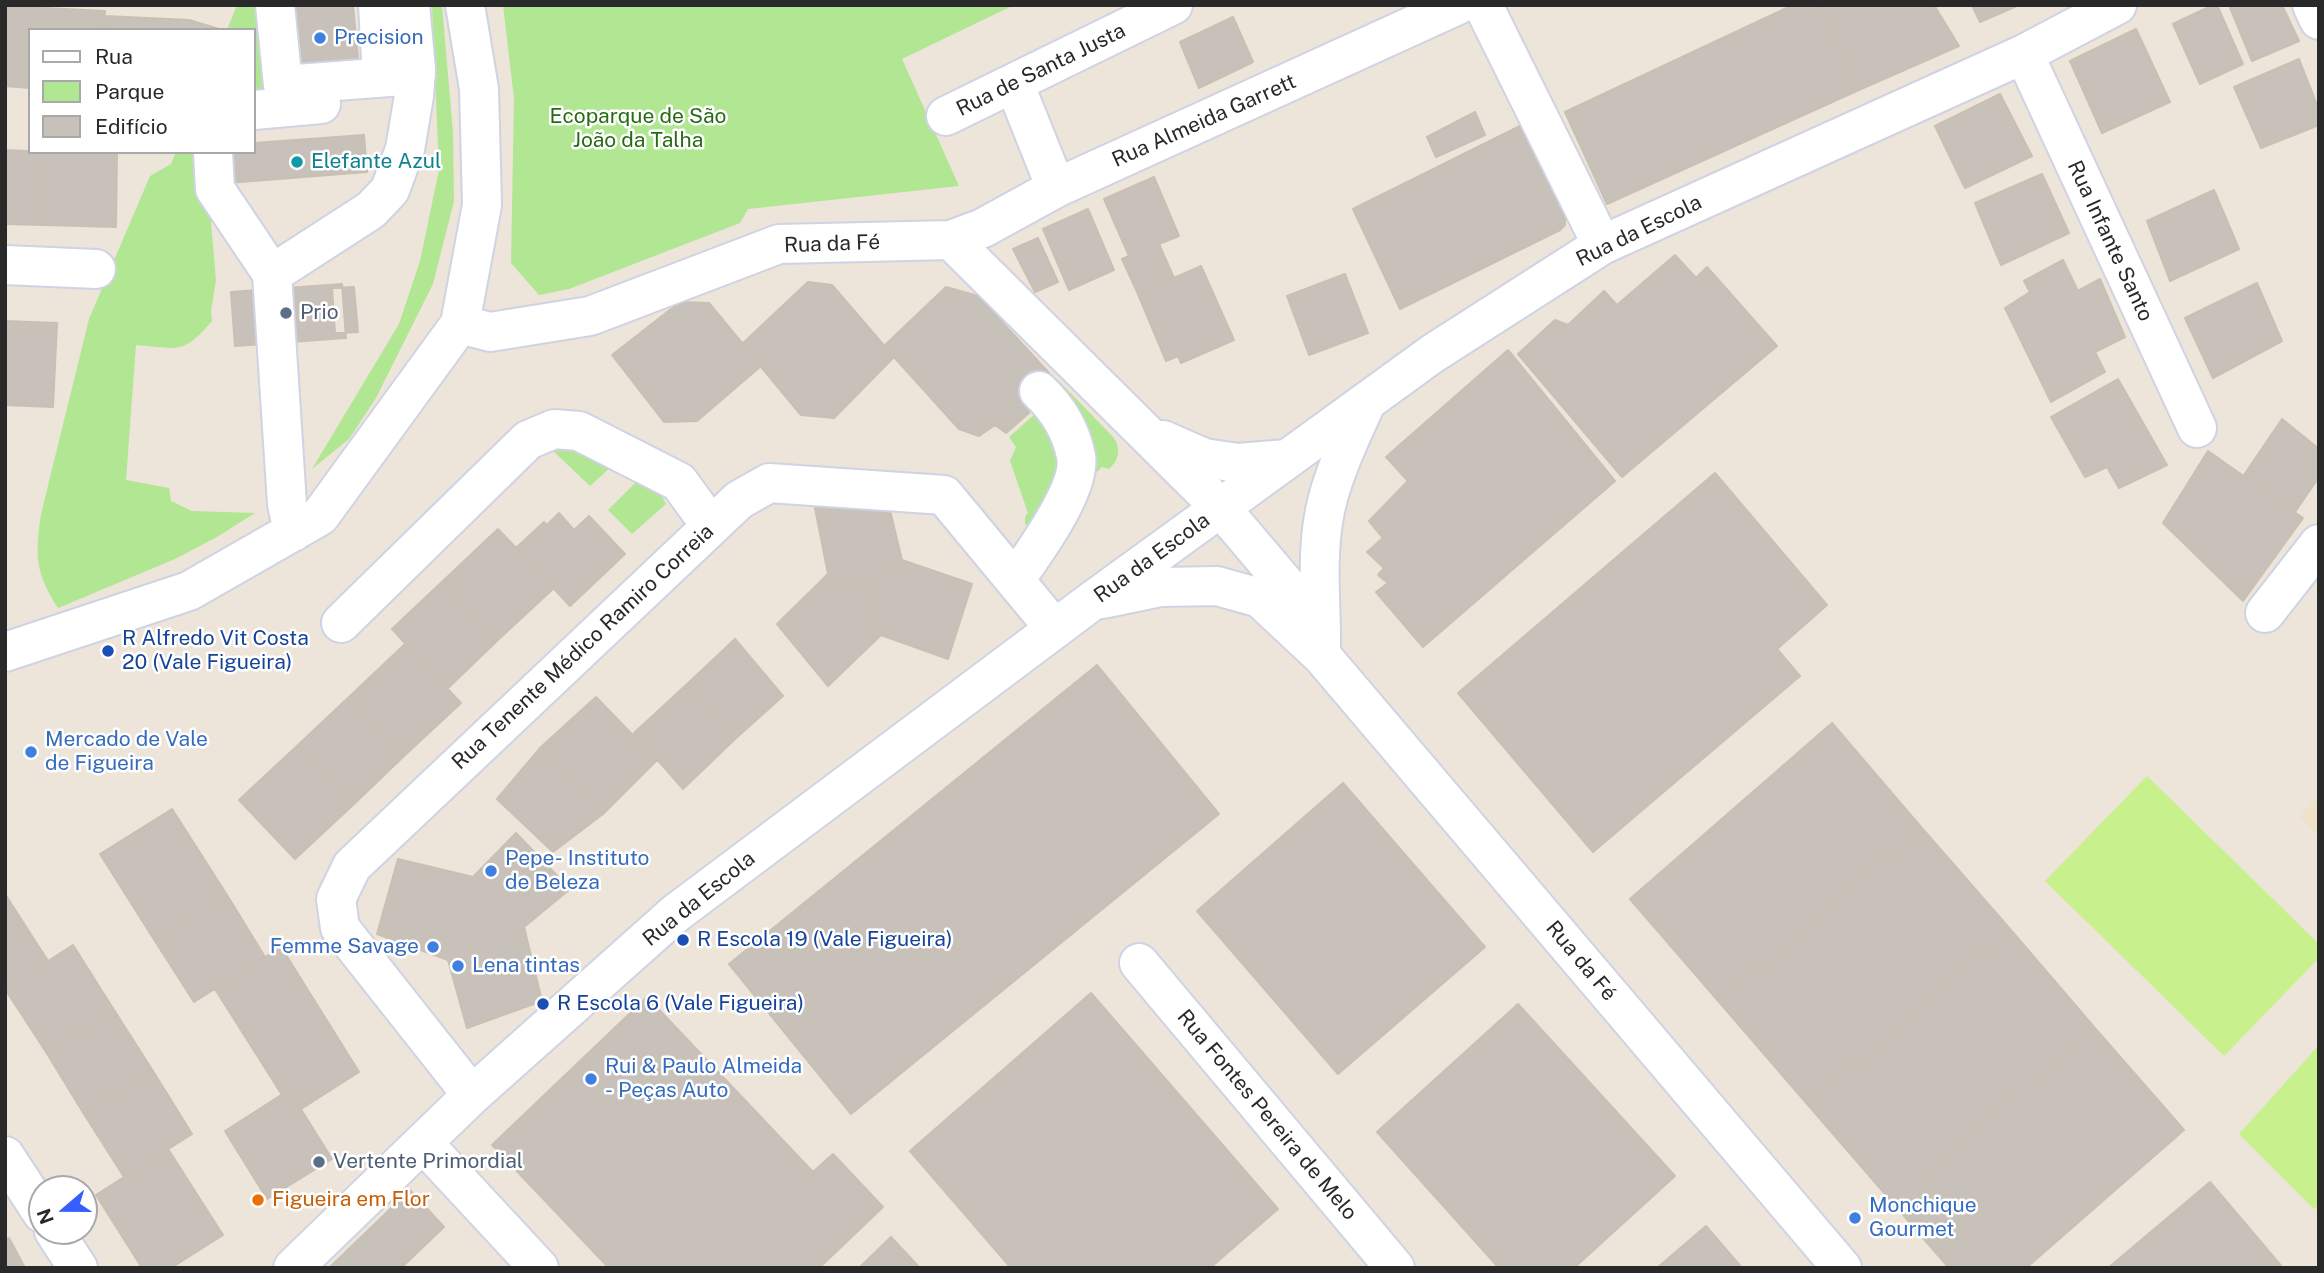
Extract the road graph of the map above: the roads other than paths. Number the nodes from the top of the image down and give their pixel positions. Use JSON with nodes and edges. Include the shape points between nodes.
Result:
{"nodes":[{"id":1,"x":275,"y":5,"type":"edge"},
{"id":2,"x":377,"y":5,"type":"edge"},
{"id":3,"x":410,"y":5,"type":"edge"},
{"id":4,"x":465,"y":5,"type":"edge"},
{"id":5,"x":1173,"y":5,"type":"edge"},
{"id":6,"x":1458,"y":5,"type":"edge"},
{"id":7,"x":1483,"y":5,"type":"edge"},
{"id":8,"x":2117,"y":5,"type":"edge"},
{"id":9,"x":2312,"y":5,"type":"edge"},
{"id":10,"x":2319,"y":20,"type":"edge"},
{"id":11,"x":2024,"y":54,"type":"junction"},
{"id":12,"x":404,"y":82,"type":"junction"},
{"id":13,"x":1014,"y":83,"type":"junction"},
{"id":14,"x":256,"y":110,"type":"edge"},
{"id":15,"x":946,"y":116,"type":"dead end"},
{"id":16,"x":213,"y":154,"type":"edge"},
{"id":17,"x":1056,"y":188,"type":"junction"},
{"id":18,"x":1595,"y":230,"type":"junction"},
{"id":19,"x":951,"y":240,"type":"junction"},
{"id":20,"x":5,"y":265,"type":"edge"},
{"id":21,"x":96,"y":269,"type":"dead end"},
{"id":22,"x":272,"y":274,"type":"junction"},
{"id":23,"x":460,"y":324,"type":"junction"},
{"id":24,"x":1039,"y":391,"type":"dead end"},
{"id":25,"x":1367,"y":401,"type":"junction"},
{"id":26,"x":2197,"y":428,"type":"dead end"},
{"id":27,"x":1142,"y":430,"type":"junction"},
{"id":28,"x":1290,"y":459,"type":"junction"},
{"id":29,"x":1220,"y":507,"type":"junction"},
{"id":30,"x":711,"y":526,"type":"junction"},
{"id":31,"x":293,"y":532,"type":"junction"},
{"id":32,"x":2319,"y":544,"type":"edge"},
{"id":33,"x":1015,"y":580,"type":"junction"},
{"id":34,"x":1093,"y":601,"type":"junction"},
{"id":35,"x":2265,"y":613,"type":"dead end"},
{"id":36,"x":341,"y":623,"type":"dead end"},
{"id":37,"x":1055,"y":629,"type":"junction"},
{"id":38,"x":1321,"y":641,"type":"junction"},
{"id":39,"x":5,"y":652,"type":"edge"},
{"id":40,"x":1139,"y":963,"type":"dead end"},
{"id":41,"x":472,"y":1096,"type":"junction"},
{"id":42,"x":424,"y":1144,"type":"junction"},
{"id":43,"x":5,"y":1156,"type":"edge"},
{"id":44,"x":28,"y":1191,"type":"edge"},
{"id":45,"x":63,"y":1245,"type":"edge"},
{"id":46,"x":78,"y":1268,"type":"edge"},
{"id":47,"x":293,"y":1268,"type":"edge"},
{"id":48,"x":539,"y":1268,"type":"edge"},
{"id":49,"x":1395,"y":1268,"type":"edge"},
{"id":50,"x":1842,"y":1268,"type":"edge"}],
"edges":[{"from":1,"to":12,"type":"street","via":[[283,85]]},
{"from":2,"to":12,"type":"street"},
{"from":3,"to":12,"type":"street"},
{"from":4,"to":23,"type":"street","via":[[479,89],[482,205]]},
{"from":5,"to":13,"type":"street","name":"Rua de Santa Justa"},
{"from":6,"to":17,"type":"street","name":"Rua Almeida Garrett"},
{"from":7,"to":18,"type":"street"},
{"from":8,"to":11,"type":"street","name":"Rua da Escola"},
{"from":9,"to":10,"type":"street"},
{"from":11,"to":18,"type":"street","name":"Rua da Escola"},
{"from":11,"to":26,"type":"street","name":"Rua Infante Santo"},
{"from":12,"to":14,"type":"street"},
{"from":12,"to":22,"type":"street","via":[[405,149],[390,190],[371,210]]},
{"from":13,"to":15,"type":"street","name":"Rua de Santa Justa"},
{"from":13,"to":17,"type":"street"},
{"from":16,"to":22,"type":"street","via":[[215,189]]},
{"from":17,"to":19,"type":"street","name":"Rua Almeida Garrett"},
{"from":18,"to":25,"type":"street","name":"Rua da Escola"},
{"from":19,"to":23,"type":"street","name":"Rua da Fé","via":[[779,244],[590,316],[490,332]]},
{"from":19,"to":27,"type":"street","name":"Rua da Fé"},
{"from":20,"to":21,"type":"street"},
{"from":22,"to":31,"type":"street","via":[[287,504]]},
{"from":23,"to":31,"type":"street","via":[[320,516]]},
{"from":24,"to":33,"type":"street","via":[[1054,405],[1076,458],[1070,489],[1053,525]]},
{"from":25,"to":28,"type":"street","name":"Rua da Escola"},
{"from":25,"to":38,"type":"street","via":[[1327,500],[1320,553]]},
{"from":27,"to":28,"type":"street","name":"Rua da Fé","via":[[1204,458],[1238,463]]},
{"from":27,"to":29,"type":"street","name":"Rua da Fé"},
{"from":28,"to":29,"type":"street","name":"Rua da Escola"},
{"from":29,"to":34,"type":"street","name":"Rua da Escola"},
{"from":29,"to":38,"type":"street","name":"Rua da Fé"},
{"from":30,"to":33,"type":"street","name":"Rua Tenente Médico Ramiro Correia","via":[[739,500],[769,484],[944,495]]},
{"from":30,"to":36,"type":"street","via":[[679,482],[579,431],[554,429],[528,440]]},
{"from":30,"to":41,"type":"street","name":"Rua Tenente Médico Ramiro Correia","via":[[352,866],[335,900],[340,928]]},
{"from":31,"to":39,"type":"street","via":[[189,591]]},
{"from":32,"to":35,"type":"street"},
{"from":33,"to":37,"type":"street","name":"Rua Tenente Médico Ramiro Correia"},
{"from":34,"to":37,"type":"street","name":"Rua da Escola"},
{"from":34,"to":38,"type":"street","name":"Rua da Fé","via":[[1161,587],[1217,586],[1260,598]]},
{"from":37,"to":41,"type":"street","name":"Rua da Escola","via":[[676,914]]},
{"from":38,"to":50,"type":"street","name":"Rua da Fé"},
{"from":40,"to":49,"type":"street","name":"Rua Fontes Pereira de Melo"},
{"from":41,"to":42,"type":"street","name":"Rua da Escola"},
{"from":42,"to":47,"type":"street","name":"Rua da Escola"},
{"from":42,"to":48,"type":"street"},
{"from":43,"to":44,"type":"street"},
{"from":45,"to":46,"type":"street"}]}
